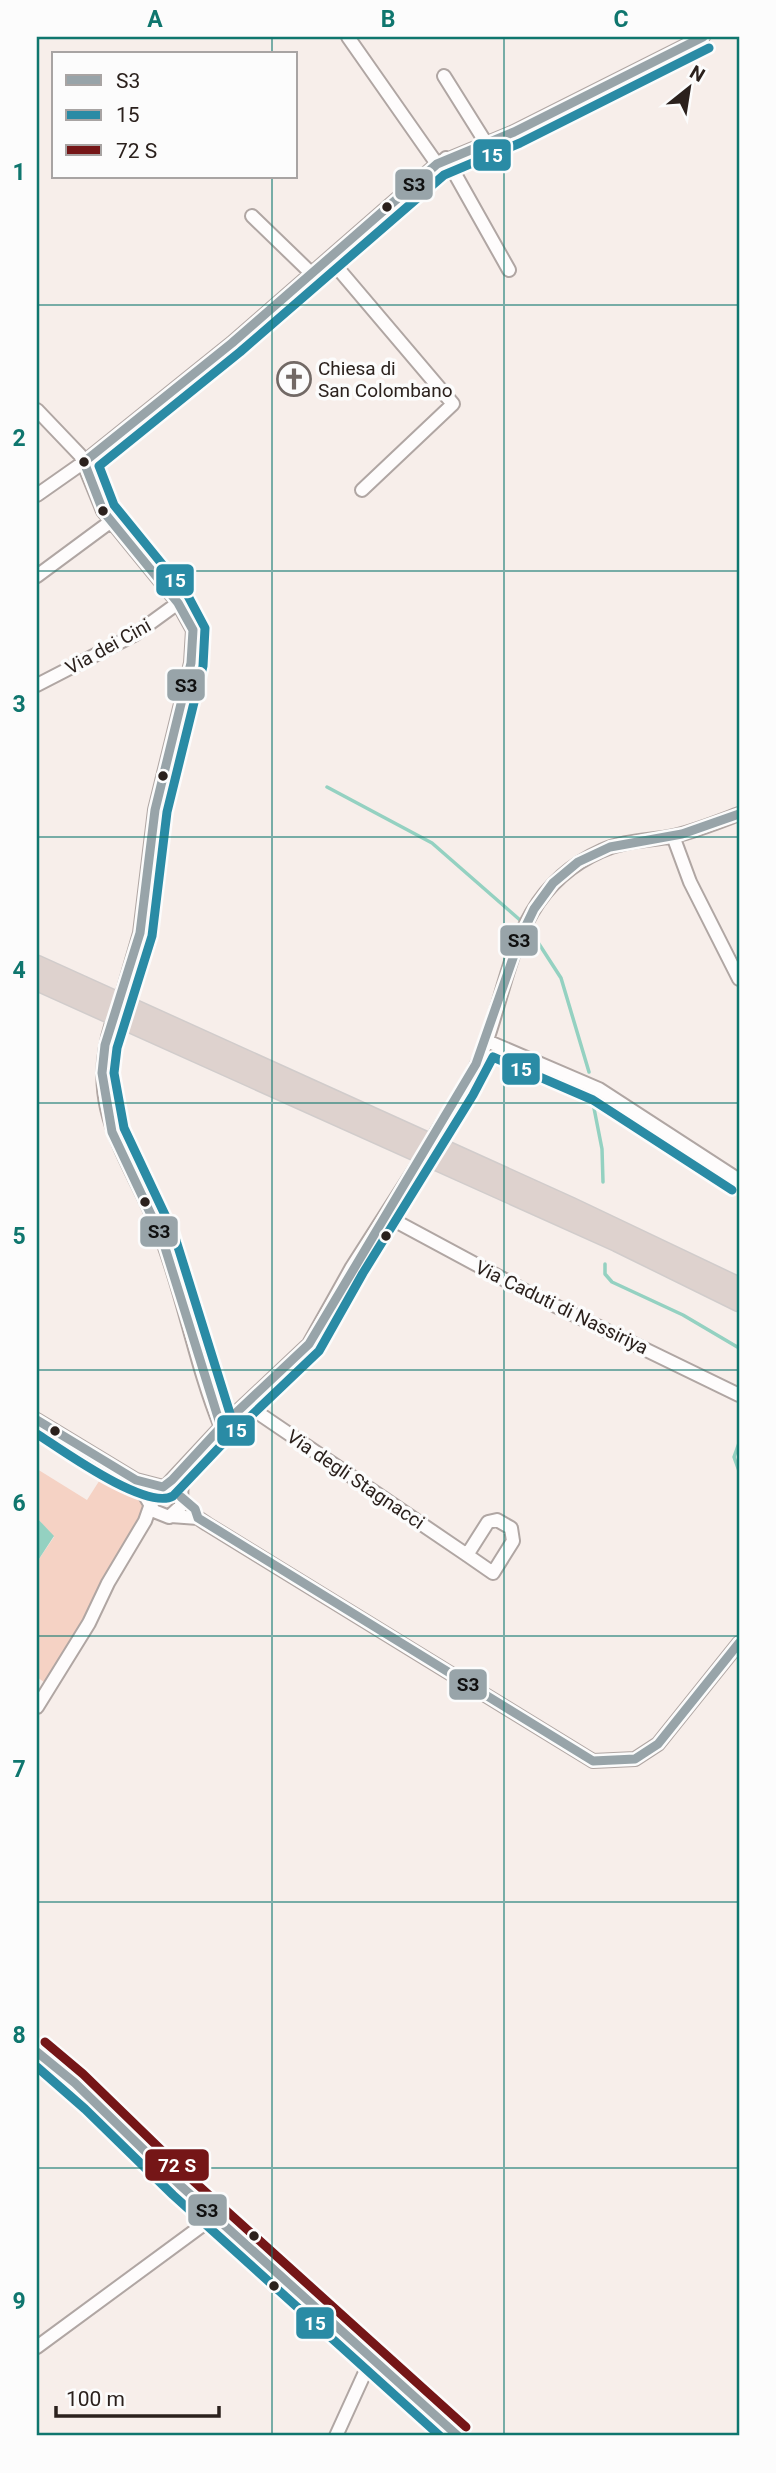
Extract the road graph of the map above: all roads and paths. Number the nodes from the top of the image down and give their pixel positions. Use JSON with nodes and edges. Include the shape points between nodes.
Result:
{"nodes":[{"id":1,"x":348,"y":37,"type":"edge"},
{"id":2,"x":703,"y":37,"type":"edge"},
{"id":3,"x":444,"y":76,"type":"dead end"},
{"id":4,"x":486,"y":144,"type":"junction"},
{"id":5,"x":441,"y":161,"type":"junction"},
{"id":6,"x":253,"y":216,"type":"dead end"},
{"id":7,"x":330,"y":259,"type":"junction"},
{"id":8,"x":509,"y":270,"type":"dead end"},
{"id":9,"x":312,"y":274,"type":"junction"},
{"id":10,"x":37,"y":410,"type":"edge"},
{"id":11,"x":84,"y":462,"type":"junction"},
{"id":12,"x":362,"y":490,"type":"dead end"},
{"id":13,"x":37,"y":495,"type":"edge"},
{"id":14,"x":110,"y":522,"type":"junction"},
{"id":15,"x":37,"y":576,"type":"edge"},
{"id":16,"x":178,"y":604,"type":"junction"},
{"id":17,"x":37,"y":685,"type":"edge"},
{"id":18,"x":739,"y":814,"type":"edge"},
{"id":19,"x":673,"y":836,"type":"junction"},
{"id":20,"x":37,"y":965,"type":"edge"},
{"id":21,"x":739,"y":979,"type":"edge"},
{"id":22,"x":37,"y":981,"type":"edge"},
{"id":23,"x":122,"y":995,"type":"dead end"},
{"id":24,"x":112,"y":1023,"type":"dead end"},
{"id":25,"x":487,"y":1041,"type":"junction"},
{"id":26,"x":436,"y":1133,"type":"dead end"},
{"id":27,"x":418,"y":1164,"type":"dead end"},
{"id":28,"x":739,"y":1180,"type":"edge"},
{"id":29,"x":386,"y":1216,"type":"junction"},
{"id":30,"x":739,"y":1287,"type":"edge"},
{"id":31,"x":739,"y":1302,"type":"edge"},
{"id":32,"x":739,"y":1395,"type":"edge"},
{"id":33,"x":245,"y":1404,"type":"junction"},
{"id":34,"x":37,"y":1420,"type":"edge"},
{"id":35,"x":221,"y":1427,"type":"junction"},
{"id":36,"x":182,"y":1471,"type":"junction"},
{"id":37,"x":136,"y":1480,"type":"junction"},
{"id":38,"x":164,"y":1487,"type":"junction"},
{"id":39,"x":181,"y":1497,"type":"junction"},
{"id":40,"x":151,"y":1503,"type":"junction"},
{"id":41,"x":167,"y":1516,"type":"junction"},
{"id":42,"x":198,"y":1518,"type":"junction"},
{"id":43,"x":143,"y":1525,"type":"junction"},
{"id":44,"x":467,"y":1555,"type":"dead end"},
{"id":45,"x":739,"y":1643,"type":"edge"},
{"id":46,"x":37,"y":1707,"type":"edge"},
{"id":47,"x":37,"y":2052,"type":"edge"},
{"id":48,"x":215,"y":2216,"type":"junction"},
{"id":49,"x":37,"y":2347,"type":"edge"},
{"id":50,"x":372,"y":2357,"type":"junction"},
{"id":51,"x":336,"y":2436,"type":"edge"},
{"id":52,"x":458,"y":2436,"type":"edge"}],
"edges":[{"from":1,"to":5,"type":"street"},
{"from":2,"to":4,"type":"street"},
{"from":3,"to":4,"type":"street"},
{"from":4,"to":5,"type":"street"},
{"from":5,"to":7,"type":"street"},
{"from":5,"to":8,"type":"street"},
{"from":6,"to":9,"type":"street"},
{"from":7,"to":9,"type":"street"},
{"from":7,"to":12,"type":"street","via":[[453,404]]},
{"from":9,"to":11,"type":"street"},
{"from":10,"to":11,"type":"street"},
{"from":11,"to":13,"type":"street"},
{"from":11,"to":14,"type":"street"},
{"from":14,"to":15,"type":"street"},
{"from":14,"to":16,"type":"street"},
{"from":16,"to":17,"type":"street","name":"Via dei Cini","via":[[134,635]]},
{"from":16,"to":23,"type":"street","via":[[188,618],[194,643],[155,810],[140,933]]},
{"from":18,"to":19,"type":"street"},
{"from":19,"to":21,"type":"street","via":[[690,882]]},
{"from":19,"to":25,"type":"street","via":[[604,849],[553,883],[519,936]]},
{"from":20,"to":30,"type":"highway"},
{"from":22,"to":31,"type":"highway","via":[[617,1242]]},
{"from":24,"to":35,"type":"street","via":[[102,1060],[108,1118],[162,1238]]},
{"from":25,"to":26,"type":"street"},
{"from":25,"to":28,"type":"street","via":[[599,1089]]},
{"from":27,"to":29,"type":"street"},
{"from":29,"to":32,"type":"street","name":"Via Caduti di Nassiriya","via":[[531,1294]]},
{"from":29,"to":33,"type":"street","via":[[309,1344]]},
{"from":33,"to":35,"type":"street"},
{"from":33,"to":44,"type":"street","name":"Via degli Stagnacci"},
{"from":34,"to":37,"type":"street"},
{"from":35,"to":36,"type":"street"},
{"from":36,"to":38,"type":"street"},
{"from":36,"to":39,"type":"street"},
{"from":37,"to":38,"type":"street"},
{"from":37,"to":40,"type":"street"},
{"from":38,"to":39,"type":"street","via":[[173,1488]]},
{"from":38,"to":40,"type":"street","via":[[153,1494]]},
{"from":39,"to":41,"type":"street","via":[[180,1508]]},
{"from":39,"to":42,"type":"street"},
{"from":40,"to":41,"type":"street","via":[[155,1512]]},
{"from":40,"to":43,"type":"street"},
{"from":41,"to":42,"type":"street"},
{"from":41,"to":43,"type":"street"},
{"from":42,"to":45,"type":"street","via":[[593,1761],[635,1759],[658,1744]]},
{"from":43,"to":46,"type":"street"},
{"from":47,"to":48,"type":"main road"},
{"from":48,"to":49,"type":"street"},
{"from":48,"to":50,"type":"main road"},
{"from":50,"to":51,"type":"street"},
{"from":50,"to":52,"type":"main road"}]}
